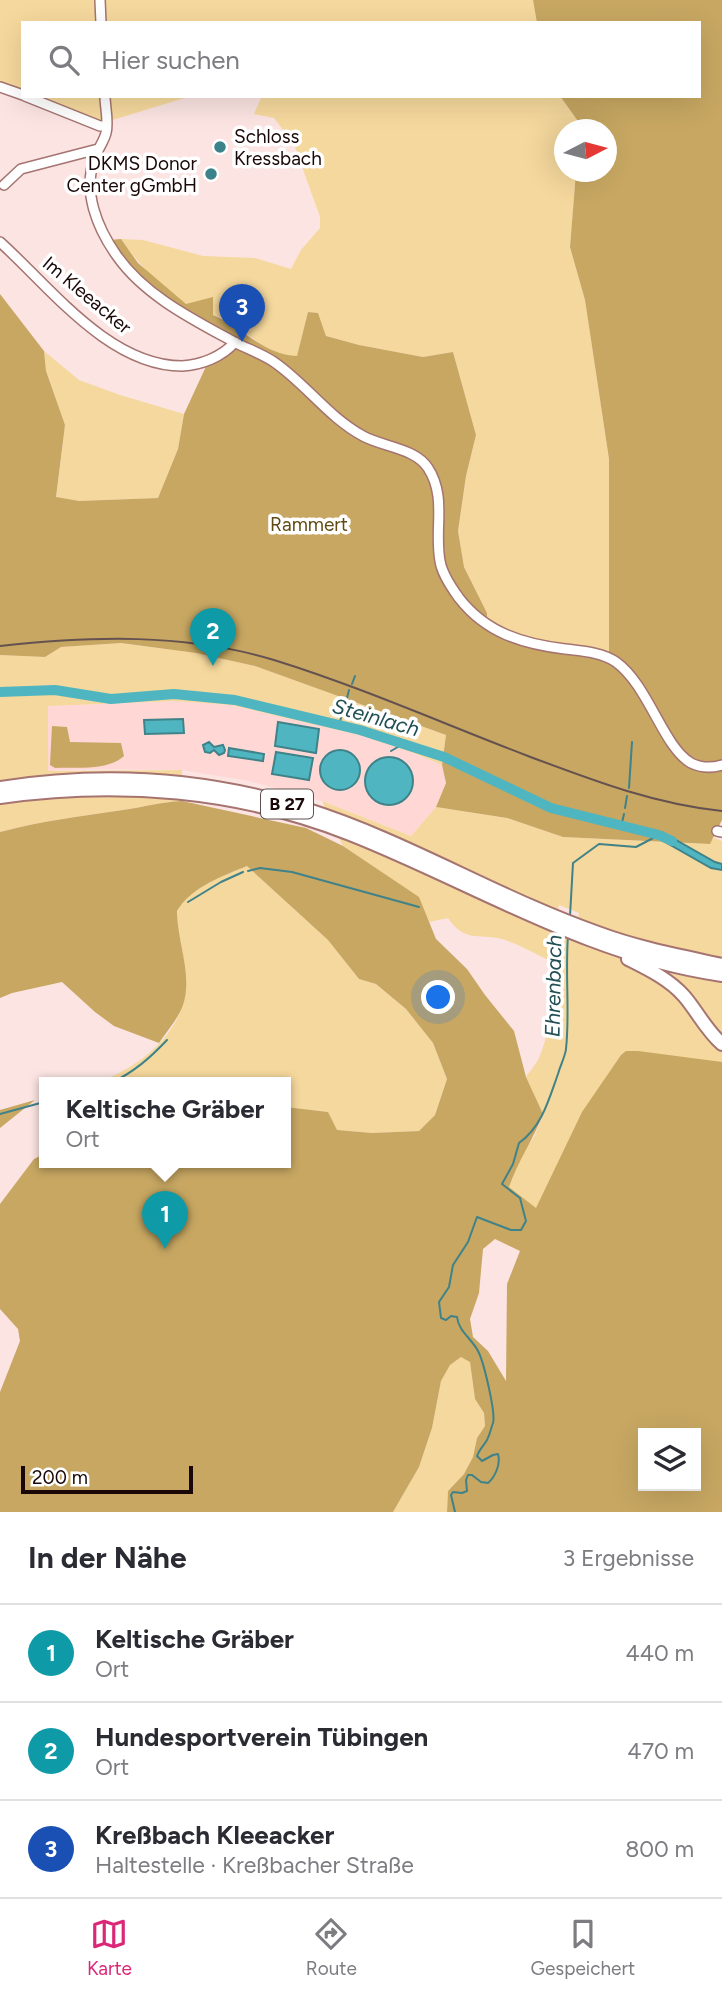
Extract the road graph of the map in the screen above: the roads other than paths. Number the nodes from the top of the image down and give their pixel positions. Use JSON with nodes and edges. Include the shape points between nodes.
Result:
{"nodes":[{"id":1,"x":100,"y":0,"type":"edge"},
{"id":2,"x":101,"y":21,"type":"edge"},
{"id":3,"x":0,"y":86,"type":"edge"},
{"id":4,"x":21,"y":95,"type":"edge"},
{"id":5,"x":29,"y":98,"type":"edge"},
{"id":6,"x":105,"y":98,"type":"edge"},
{"id":7,"x":106,"y":126,"type":"junction"},
{"id":8,"x":99,"y":149,"type":"junction"},
{"id":9,"x":4,"y":185,"type":"dead end"},
{"id":10,"x":0,"y":242,"type":"edge"},
{"id":11,"x":234,"y":342,"type":"junction"},
{"id":12,"x":722,"y":765,"type":"edge"},
{"id":13,"x":0,"y":788,"type":"edge"},
{"id":14,"x":0,"y":797,"type":"edge"},
{"id":15,"x":554,"y":921,"type":"junction"},
{"id":16,"x":578,"y":932,"type":"junction"},
{"id":17,"x":718,"y":964,"type":"edge"},
{"id":18,"x":722,"y":975,"type":"edge"},
{"id":19,"x":722,"y":1044,"type":"edge"}],
"edges":[{"from":1,"to":2,"type":"street"},
{"from":3,"to":4,"type":"street"},
{"from":5,"to":7,"type":"street"},
{"from":6,"to":7,"type":"street"},
{"from":7,"to":8,"type":"street"},
{"from":8,"to":9,"type":"street","via":[[21,169]]},
{"from":8,"to":11,"type":"street","via":[[92,168],[91,196],[99,226],[117,257],[161,298]]},
{"from":10,"to":11,"type":"street","name":"Im Kleeacker","via":[[100,334],[133,355],[170,365],[198,364]]},
{"from":11,"to":12,"type":"street","via":[[274,362],[334,418],[365,437],[418,457],[427,467],[437,485],[440,505],[440,564],[475,616],[526,643],[584,651],[615,662],[643,692],[680,754],[692,764]]},
{"from":13,"to":15,"type":"highway","number":"B 27","via":[[69,780],[158,780],[258,796],[363,830]]},
{"from":14,"to":15,"type":"highway","number":"B 27","via":[[115,788],[207,796],[257,806],[348,834]]},
{"from":15,"to":16,"type":"highway","number":"B 27"},
{"from":16,"to":17,"type":"highway","number":"B 27"},
{"from":16,"to":18,"type":"highway","number":"B 27","via":[[650,959]]},
{"from":16,"to":19,"type":"highway","via":[[662,977],[682,994]]}]}
